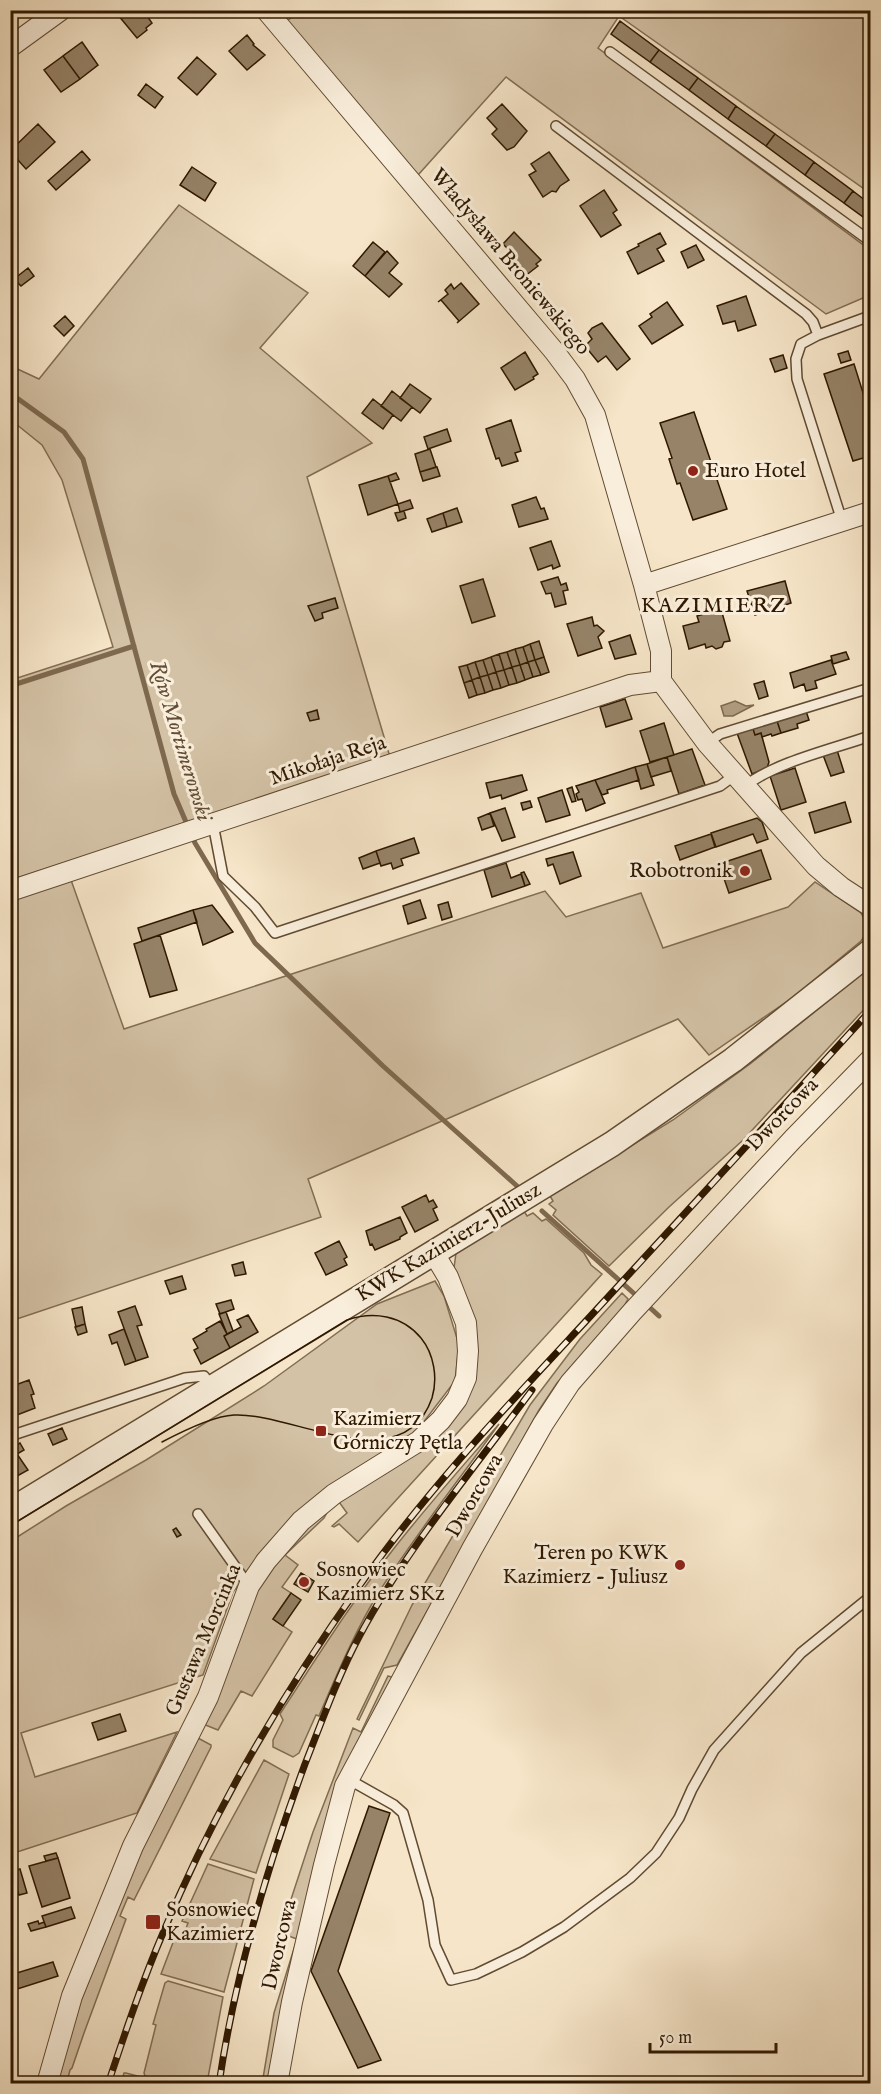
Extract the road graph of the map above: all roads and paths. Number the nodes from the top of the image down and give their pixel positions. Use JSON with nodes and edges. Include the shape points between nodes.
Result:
{"nodes":[{"id":1,"x":61,"y":10,"type":"edge"},
{"id":2,"x":266,"y":10,"type":"edge"},
{"id":3,"x":10,"y":47,"type":"edge"},
{"id":4,"x":610,"y":52,"type":"dead end"},
{"id":5,"x":556,"y":126,"type":"dead end"},
{"id":6,"x":870,"y":242,"type":"edge"},
{"id":7,"x":870,"y":316,"type":"edge"},
{"id":8,"x":818,"y":335,"type":"junction"},
{"id":9,"x":870,"y":512,"type":"edge"},
{"id":10,"x":842,"y":521,"type":"junction"},
{"id":11,"x":644,"y":585,"type":"junction"},
{"id":12,"x":661,"y":681,"type":"junction"},
{"id":13,"x":870,"y":688,"type":"edge"},
{"id":14,"x":870,"y":736,"type":"edge"},
{"id":15,"x":707,"y":743,"type":"junction"},
{"id":16,"x":740,"y":781,"type":"junction"},
{"id":17,"x":211,"y":825,"type":"junction"},
{"id":18,"x":10,"y":891,"type":"edge"},
{"id":19,"x":870,"y":906,"type":"edge"},
{"id":20,"x":870,"y":952,"type":"edge"},
{"id":21,"x":870,"y":1060,"type":"edge"},
{"id":22,"x":433,"y":1252,"type":"junction"},
{"id":23,"x":212,"y":1387,"type":"junction"},
{"id":24,"x":10,"y":1436,"type":"edge"},
{"id":25,"x":10,"y":1511,"type":"edge"},
{"id":26,"x":198,"y":1514,"type":"dead end"},
{"id":27,"x":249,"y":1586,"type":"junction"},
{"id":28,"x":870,"y":1596,"type":"edge"},
{"id":29,"x":348,"y":1779,"type":"junction"},
{"id":30,"x":47,"y":2084,"type":"edge"},
{"id":31,"x":277,"y":2084,"type":"edge"}],
"edges":[{"from":1,"to":3,"type":"street"},
{"from":2,"to":11,"type":"street","name":"Władysława Broniewskiego","via":[[575,379],[595,415]]},
{"from":4,"to":6,"type":"lane"},
{"from":5,"to":8,"type":"lane","via":[[806,314]]},
{"from":7,"to":8,"type":"lane"},
{"from":8,"to":10,"type":"lane","via":[[801,344],[796,359],[797,379]]},
{"from":9,"to":10,"type":"street"},
{"from":10,"to":11,"type":"street"},
{"from":11,"to":12,"type":"street","name":"Władysława Broniewskiego","via":[[661,651]]},
{"from":12,"to":15,"type":"street"},
{"from":12,"to":17,"type":"street","name":"Mikołaja Reja","via":[[630,685]]},
{"from":13,"to":15,"type":"lane","via":[[720,734]]},
{"from":14,"to":16,"type":"lane","via":[[753,780]]},
{"from":15,"to":16,"type":"street"},
{"from":16,"to":17,"type":"lane","via":[[275,933],[223,876]]},
{"from":16,"to":19,"type":"street","via":[[816,866]]},
{"from":17,"to":18,"type":"street","name":"Mikołaja Reja"},
{"from":20,"to":22,"type":"street","name":"KWK Kazimierz-Juliusz","via":[[733,1060],[612,1144]]},
{"from":21,"to":29,"type":"street","name":"Dworcowa","via":[[652,1290],[570,1383],[472,1549]]},
{"from":22,"to":23,"type":"street","name":"KWK Kazimierz-Juliusz"},
{"from":22,"to":27,"type":"street","name":"Gustawa Morcinka","via":[[448,1277],[466,1323],[466,1378],[457,1399],[418,1442],[334,1494],[301,1521]]},
{"from":23,"to":24,"type":"lane","via":[[204,1376],[185,1378]]},
{"from":23,"to":25,"type":"street","name":"KWK Kazimierz-Juliusz"},
{"from":26,"to":27,"type":"lane"},
{"from":27,"to":30,"type":"street","name":"Gustawa Morcinka","via":[[208,1697],[133,1846],[72,1996]]},
{"from":28,"to":29,"type":"lane","via":[[801,1653],[714,1750],[679,1818],[656,1852],[630,1878],[564,1927],[476,1974],[451,1980],[435,1945],[428,1900],[403,1813]]},
{"from":29,"to":31,"type":"street","name":"Dworcowa","via":[[318,1887]]}]}
